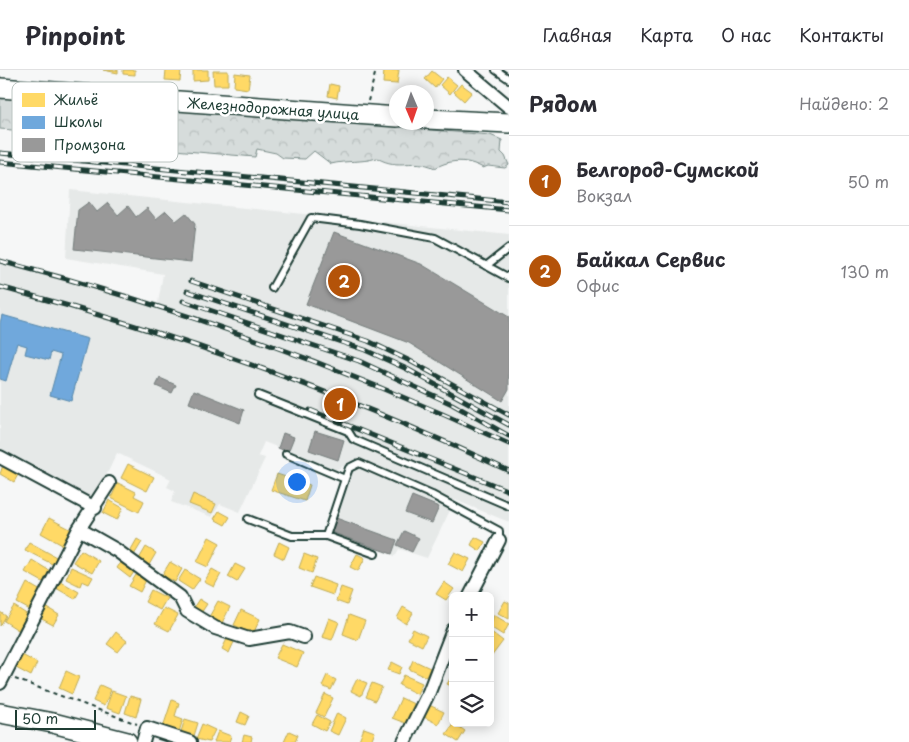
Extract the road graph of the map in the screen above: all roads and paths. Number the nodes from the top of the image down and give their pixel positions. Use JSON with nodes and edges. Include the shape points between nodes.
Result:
{"nodes":[{"id":1,"x":376,"y":70,"type":"edge"},
{"id":2,"x":465,"y":70,"type":"edge"},
{"id":3,"x":496,"y":70,"type":"edge"},
{"id":4,"x":509,"y":79,"type":"edge"},
{"id":5,"x":178,"y":102,"type":"edge"},
{"id":6,"x":509,"y":107,"type":"edge"},
{"id":7,"x":364,"y":116,"type":"junction"},
{"id":8,"x":389,"y":118,"type":"edge"},
{"id":9,"x":434,"y":119,"type":"edge"},
{"id":10,"x":509,"y":123,"type":"edge"},
{"id":11,"x":509,"y":248,"type":"edge"},
{"id":12,"x":486,"y":266,"type":"junction"},
{"id":13,"x":509,"y":278,"type":"edge"},
{"id":14,"x":272,"y":288,"type":"dead end"},
{"id":15,"x":258,"y":395,"type":"dead end"},
{"id":16,"x":286,"y":454,"type":"dead end"},
{"id":17,"x":0,"y":457,"type":"edge"},
{"id":18,"x":345,"y":479,"type":"junction"},
{"id":19,"x":109,"y":483,"type":"dead end"},
{"id":20,"x":509,"y":506,"type":"edge"},
{"id":21,"x":95,"y":508,"type":"junction"},
{"id":22,"x":248,"y":519,"type":"dead end"},
{"id":23,"x":79,"y":529,"type":"junction"},
{"id":24,"x":326,"y":536,"type":"junction"},
{"id":25,"x":499,"y":540,"type":"joint"},
{"id":26,"x":375,"y":554,"type":"dead end"},
{"id":27,"x":472,"y":592,"type":"edge"},
{"id":28,"x":304,"y":637,"type":"dead end"},
{"id":29,"x":450,"y":637,"type":"edge"},
{"id":30,"x":2,"y":679,"type":"edge"},
{"id":31,"x":0,"y":713,"type":"edge"},
{"id":32,"x":147,"y":728,"type":"junction"},
{"id":33,"x":127,"y":742,"type":"edge"},
{"id":34,"x":142,"y":742,"type":"edge"},
{"id":35,"x":190,"y":742,"type":"edge"},
{"id":36,"x":404,"y":742,"type":"edge"}],
"edges":[{"from":1,"to":7,"type":"path"},
{"from":2,"to":6,"type":"street"},
{"from":3,"to":4,"type":"lane"},
{"from":5,"to":7,"type":"street","name":"Железнодорожная улица"},
{"from":7,"to":8,"type":"street","name":"Железнодорожная улица"},
{"from":9,"to":10,"type":"street"},
{"from":11,"to":12,"type":"lane"},
{"from":12,"to":13,"type":"lane"},
{"from":12,"to":14,"type":"lane","via":[[434,238],[311,218]]},
{"from":15,"to":20,"type":"lane","via":[[348,430],[353,439]]},
{"from":16,"to":18,"type":"lane"},
{"from":17,"to":21,"type":"street"},
{"from":18,"to":24,"type":"lane"},
{"from":18,"to":25,"type":"lane","via":[[349,468],[359,463],[432,495],[499,531]]},
{"from":19,"to":21,"type":"street"},
{"from":21,"to":23,"type":"street"},
{"from":22,"to":24,"type":"lane","via":[[292,536]]},
{"from":23,"to":28,"type":"street","via":[[116,550],[180,596],[187,611],[215,628],[248,639],[290,632]]},
{"from":23,"to":30,"type":"street"},
{"from":24,"to":26,"type":"lane"},
{"from":25,"to":27,"type":"street"},
{"from":29,"to":36,"type":"street","via":[[429,692]]},
{"from":30,"to":32,"type":"path"},
{"from":31,"to":33,"type":"street"},
{"from":32,"to":34,"type":"street"},
{"from":32,"to":35,"type":"street"}]}
